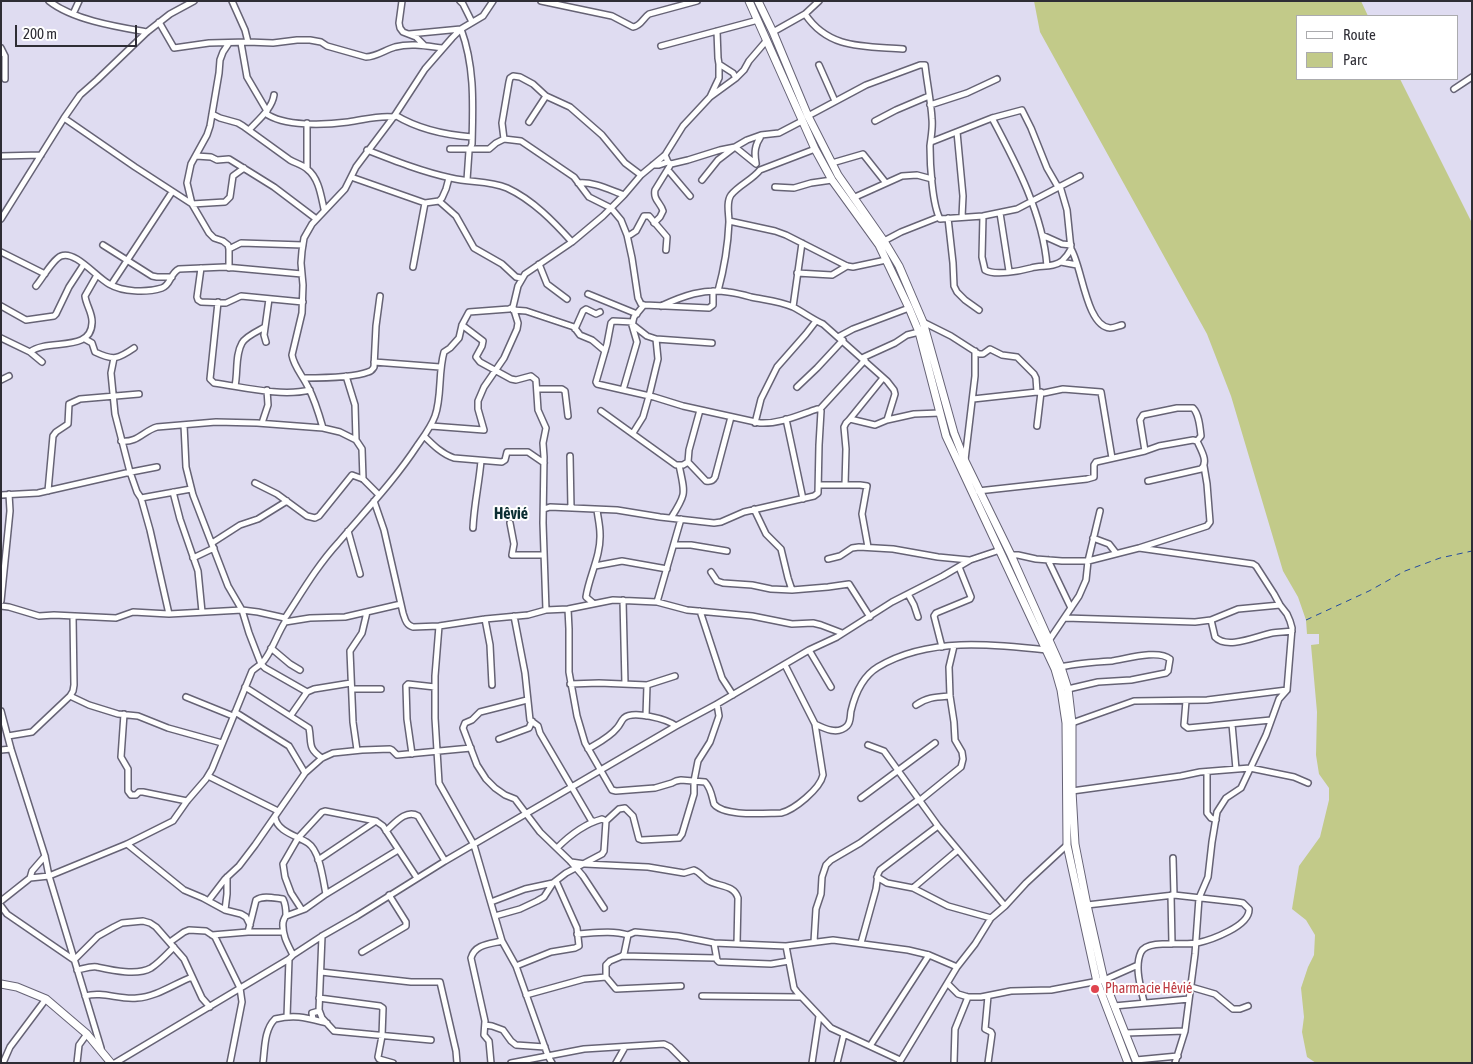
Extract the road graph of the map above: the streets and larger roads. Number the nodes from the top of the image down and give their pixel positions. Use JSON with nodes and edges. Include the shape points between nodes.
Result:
{"nodes":[{"id":1,"x":49,"y":1,"type":"edge"},
{"id":2,"x":80,"y":1,"type":"edge"},
{"id":3,"x":194,"y":1,"type":"edge"},
{"id":4,"x":232,"y":1,"type":"edge"},
{"id":5,"x":402,"y":1,"type":"edge"},
{"id":6,"x":493,"y":1,"type":"edge"},
{"id":7,"x":542,"y":1,"type":"edge"},
{"id":8,"x":697,"y":1,"type":"edge"},
{"id":9,"x":749,"y":1,"type":"edge"},
{"id":10,"x":758,"y":1,"type":"edge"},
{"id":11,"x":819,"y":1,"type":"edge"},
{"id":12,"x":462,"y":2,"type":"edge"},
{"id":13,"x":73,"y":14,"type":"junction"},
{"id":14,"x":806,"y":14,"type":"junction"},
{"id":15,"x":758,"y":20,"type":"junction"},
{"id":16,"x":159,"y":22,"type":"junction"},
{"id":17,"x":472,"y":22,"type":"junction"},
{"id":18,"x":461,"y":29,"type":"junction"},
{"id":19,"x":717,"y":31,"type":"junction"},
{"id":20,"x":147,"y":32,"type":"junction"},
{"id":21,"x":773,"y":32,"type":"junction"},
{"id":22,"x":410,"y":34,"type":"junction"},
{"id":23,"x":767,"y":40,"type":"junction"},
{"id":24,"x":248,"y":42,"type":"junction"},
{"id":25,"x":229,"y":43,"type":"junction"},
{"id":26,"x":241,"y":43,"type":"junction"},
{"id":27,"x":424,"y":46,"type":"junction"},
{"id":28,"x":661,"y":46,"type":"dead end"},
{"id":29,"x":1,"y":48,"type":"edge"},
{"id":30,"x":442,"y":48,"type":"junction"},
{"id":31,"x":903,"y":49,"type":"dead end"},
{"id":32,"x":719,"y":64,"type":"junction"},
{"id":33,"x":819,"y":65,"type":"dead end"},
{"id":34,"x":1472,"y":77,"type":"edge"},
{"id":35,"x":736,"y":78,"type":"junction"},
{"id":36,"x":997,"y":79,"type":"dead end"},
{"id":37,"x":5,"y":80,"type":"dead end"},
{"id":38,"x":1454,"y":89,"type":"dead end"},
{"id":39,"x":274,"y":95,"type":"dead end"},
{"id":40,"x":546,"y":96,"type":"junction"},
{"id":41,"x":929,"y":96,"type":"junction"},
{"id":42,"x":710,"y":97,"type":"junction"},
{"id":43,"x":835,"y":101,"type":"junction"},
{"id":44,"x":930,"y":105,"type":"junction"},
{"id":45,"x":266,"y":112,"type":"junction"},
{"id":46,"x":212,"y":114,"type":"junction"},
{"id":47,"x":394,"y":116,"type":"junction"},
{"id":48,"x":64,"y":118,"type":"junction"},
{"id":49,"x":992,"y":118,"type":"junction"},
{"id":50,"x":805,"y":119,"type":"junction"},
{"id":51,"x":874,"y":121,"type":"dead end"},
{"id":52,"x":529,"y":122,"type":"dead end"},
{"id":53,"x":308,"y":124,"type":"junction"},
{"id":54,"x":249,"y":130,"type":"junction"},
{"id":55,"x":957,"y":132,"type":"junction"},
{"id":56,"x":761,"y":135,"type":"junction"},
{"id":57,"x":472,"y":137,"type":"junction"},
{"id":58,"x":504,"y":139,"type":"junction"},
{"id":59,"x":931,"y":142,"type":"junction"},
{"id":60,"x":735,"y":147,"type":"junction"},
{"id":61,"x":450,"y":149,"type":"dead end"},
{"id":62,"x":470,"y":149,"type":"junction"},
{"id":63,"x":723,"y":149,"type":"junction"},
{"id":64,"x":815,"y":149,"type":"junction"},
{"id":65,"x":368,"y":150,"type":"junction"},
{"id":66,"x":665,"y":154,"type":"junction"},
{"id":67,"x":42,"y":155,"type":"junction"},
{"id":68,"x":726,"y":155,"type":"junction"},
{"id":69,"x":1,"y":156,"type":"edge"},
{"id":70,"x":196,"y":156,"type":"junction"},
{"id":71,"x":669,"y":163,"type":"junction"},
{"id":72,"x":832,"y":163,"type":"junction"},
{"id":73,"x":756,"y":164,"type":"junction"},
{"id":74,"x":652,"y":165,"type":"junction"},
{"id":75,"x":244,"y":168,"type":"junction"},
{"id":76,"x":307,"y":168,"type":"junction"},
{"id":77,"x":668,"y":170,"type":"junction"},
{"id":78,"x":760,"y":170,"type":"junction"},
{"id":79,"x":641,"y":175,"type":"junction"},
{"id":80,"x":1080,"y":176,"type":"dead end"},
{"id":81,"x":351,"y":177,"type":"junction"},
{"id":82,"x":449,"y":178,"type":"junction"},
{"id":83,"x":932,"y":179,"type":"junction"},
{"id":84,"x":467,"y":180,"type":"junction"},
{"id":85,"x":702,"y":180,"type":"dead end"},
{"id":86,"x":832,"y":180,"type":"junction"},
{"id":87,"x":578,"y":183,"type":"junction"},
{"id":88,"x":886,"y":183,"type":"junction"},
{"id":89,"x":1059,"y":187,"type":"junction"},
{"id":90,"x":775,"y":188,"type":"dead end"},
{"id":91,"x":172,"y":192,"type":"junction"},
{"id":92,"x":624,"y":195,"type":"junction"},
{"id":93,"x":690,"y":196,"type":"dead end"},
{"id":94,"x":853,"y":198,"type":"junction"},
{"id":95,"x":439,"y":201,"type":"junction"},
{"id":96,"x":1032,"y":201,"type":"junction"},
{"id":97,"x":425,"y":203,"type":"junction"},
{"id":98,"x":1,"y":204,"type":"edge"},
{"id":99,"x":192,"y":204,"type":"junction"},
{"id":100,"x":10,"y":206,"type":"junction"},
{"id":101,"x":611,"y":208,"type":"junction"},
{"id":102,"x":324,"y":209,"type":"junction"},
{"id":103,"x":1000,"y":213,"type":"junction"},
{"id":104,"x":983,"y":216,"type":"junction"},
{"id":105,"x":939,"y":217,"type":"junction"},
{"id":106,"x":962,"y":217,"type":"junction"},
{"id":107,"x":315,"y":218,"type":"junction"},
{"id":108,"x":948,"y":218,"type":"junction"},
{"id":109,"x":1,"y":219,"type":"edge"},
{"id":110,"x":729,"y":221,"type":"junction"},
{"id":111,"x":654,"y":223,"type":"junction"},
{"id":112,"x":627,"y":235,"type":"junction"},
{"id":113,"x":1042,"y":235,"type":"junction"},
{"id":114,"x":884,"y":241,"type":"junction"},
{"id":115,"x":572,"y":242,"type":"junction"},
{"id":116,"x":802,"y":243,"type":"junction"},
{"id":117,"x":103,"y":245,"type":"dead end"},
{"id":118,"x":303,"y":245,"type":"junction"},
{"id":119,"x":1071,"y":247,"type":"junction"},
{"id":120,"x":229,"y":249,"type":"junction"},
{"id":121,"x":666,"y":250,"type":"dead end"},
{"id":122,"x":1,"y":252,"type":"edge"},
{"id":123,"x":1046,"y":254,"type":"junction"},
{"id":124,"x":128,"y":260,"type":"junction"},
{"id":125,"x":886,"y":260,"type":"junction"},
{"id":126,"x":1061,"y":262,"type":"junction"},
{"id":127,"x":84,"y":264,"type":"junction"},
{"id":128,"x":539,"y":264,"type":"junction"},
{"id":129,"x":1055,"y":264,"type":"junction"},
{"id":130,"x":1078,"y":265,"type":"junction"},
{"id":131,"x":847,"y":266,"type":"junction"},
{"id":132,"x":1046,"y":266,"type":"junction"},
{"id":133,"x":200,"y":268,"type":"junction"},
{"id":134,"x":229,"y":268,"type":"junction"},
{"id":135,"x":413,"y":268,"type":"dead end"},
{"id":136,"x":1009,"y":271,"type":"junction"},
{"id":137,"x":797,"y":273,"type":"junction"},
{"id":138,"x":45,"y":274,"type":"junction"},
{"id":139,"x":302,"y":274,"type":"junction"},
{"id":140,"x":97,"y":275,"type":"junction"},
{"id":141,"x":172,"y":277,"type":"junction"},
{"id":142,"x":521,"y":278,"type":"junction"},
{"id":143,"x":111,"y":285,"type":"junction"},
{"id":144,"x":36,"y":286,"type":"dead end"},
{"id":145,"x":715,"y":291,"type":"junction"},
{"id":146,"x":588,"y":294,"type":"dead end"},
{"id":147,"x":380,"y":296,"type":"dead end"},
{"id":148,"x":269,"y":299,"type":"junction"},
{"id":149,"x":567,"y":299,"type":"dead end"},
{"id":150,"x":218,"y":302,"type":"junction"},
{"id":151,"x":303,"y":302,"type":"junction"},
{"id":152,"x":644,"y":305,"type":"junction"},
{"id":153,"x":1,"y":306,"type":"edge"},
{"id":154,"x":661,"y":306,"type":"junction"},
{"id":155,"x":793,"y":307,"type":"junction"},
{"id":156,"x":513,"y":308,"type":"junction"},
{"id":157,"x":909,"y":308,"type":"junction"},
{"id":158,"x":979,"y":310,"type":"dead end"},
{"id":159,"x":600,"y":312,"type":"dead end"},
{"id":160,"x":636,"y":314,"type":"junction"},
{"id":161,"x":816,"y":321,"type":"junction"},
{"id":162,"x":923,"y":322,"type":"junction"},
{"id":163,"x":633,"y":323,"type":"junction"},
{"id":164,"x":462,"y":325,"type":"junction"},
{"id":165,"x":1122,"y":325,"type":"dead end"},
{"id":166,"x":265,"y":327,"type":"junction"},
{"id":167,"x":575,"y":329,"type":"junction"},
{"id":168,"x":919,"y":332,"type":"junction"},
{"id":169,"x":1,"y":338,"type":"edge"},
{"id":170,"x":841,"y":338,"type":"junction"},
{"id":171,"x":85,"y":339,"type":"junction"},
{"id":172,"x":656,"y":339,"type":"junction"},
{"id":173,"x":266,"y":342,"type":"dead end"},
{"id":174,"x":712,"y":344,"type":"dead end"},
{"id":175,"x":134,"y":348,"type":"dead end"},
{"id":176,"x":605,"y":351,"type":"junction"},
{"id":177,"x":974,"y":351,"type":"junction"},
{"id":178,"x":30,"y":352,"type":"junction"},
{"id":179,"x":114,"y":358,"type":"junction"},
{"id":180,"x":864,"y":359,"type":"junction"},
{"id":181,"x":42,"y":362,"type":"dead end"},
{"id":182,"x":374,"y":362,"type":"junction"},
{"id":183,"x":440,"y":367,"type":"junction"},
{"id":184,"x":497,"y":370,"type":"junction"},
{"id":185,"x":9,"y":376,"type":"dead end"},
{"id":186,"x":346,"y":376,"type":"junction"},
{"id":187,"x":304,"y":378,"type":"junction"},
{"id":188,"x":884,"y":378,"type":"junction"},
{"id":189,"x":1,"y":380,"type":"edge"},
{"id":190,"x":235,"y":386,"type":"junction"},
{"id":191,"x":797,"y":387,"type":"dead end"},
{"id":192,"x":537,"y":389,"type":"junction"},
{"id":193,"x":268,"y":390,"type":"junction"},
{"id":194,"x":310,"y":390,"type":"junction"},
{"id":195,"x":623,"y":390,"type":"junction"},
{"id":196,"x":1039,"y":392,"type":"junction"},
{"id":197,"x":139,"y":394,"type":"dead end"},
{"id":198,"x":113,"y":396,"type":"junction"},
{"id":199,"x":649,"y":396,"type":"junction"},
{"id":200,"x":973,"y":399,"type":"junction"},
{"id":201,"x":700,"y":410,"type":"junction"},
{"id":202,"x":820,"y":410,"type":"junction"},
{"id":203,"x":601,"y":411,"type":"dead end"},
{"id":204,"x":940,"y":413,"type":"junction"},
{"id":205,"x":568,"y":416,"type":"dead end"},
{"id":206,"x":731,"y":417,"type":"junction"},
{"id":207,"x":786,"y":419,"type":"junction"},
{"id":208,"x":848,"y":420,"type":"junction"},
{"id":209,"x":887,"y":420,"type":"junction"},
{"id":210,"x":755,"y":422,"type":"junction"},
{"id":211,"x":262,"y":423,"type":"junction"},
{"id":212,"x":184,"y":425,"type":"junction"},
{"id":213,"x":431,"y":426,"type":"junction"},
{"id":214,"x":1037,"y":426,"type":"dead end"},
{"id":215,"x":323,"y":428,"type":"junction"},
{"id":216,"x":633,"y":433,"type":"junction"},
{"id":217,"x":424,"y":436,"type":"junction"},
{"id":218,"x":356,"y":440,"type":"junction"},
{"id":219,"x":121,"y":441,"type":"junction"},
{"id":220,"x":1197,"y":441,"type":"junction"},
{"id":221,"x":1145,"y":451,"type":"junction"},
{"id":222,"x":570,"y":456,"type":"dead end"},
{"id":223,"x":1112,"y":458,"type":"junction"},
{"id":224,"x":481,"y":460,"type":"junction"},
{"id":225,"x":965,"y":461,"type":"junction"},
{"id":226,"x":688,"y":462,"type":"junction"},
{"id":227,"x":544,"y":464,"type":"junction"},
{"id":228,"x":680,"y":466,"type":"junction"},
{"id":229,"x":1204,"y":466,"type":"junction"},
{"id":230,"x":157,"y":467,"type":"dead end"},
{"id":231,"x":130,"y":472,"type":"junction"},
{"id":232,"x":363,"y":478,"type":"junction"},
{"id":233,"x":1148,"y":481,"type":"dead end"},
{"id":234,"x":255,"y":483,"type":"dead end"},
{"id":235,"x":819,"y":485,"type":"junction"},
{"id":236,"x":845,"y":485,"type":"junction"},
{"id":237,"x":191,"y":489,"type":"junction"},
{"id":238,"x":48,"y":491,"type":"junction"},
{"id":239,"x":978,"y":491,"type":"junction"},
{"id":240,"x":173,"y":492,"type":"junction"},
{"id":241,"x":9,"y":494,"type":"junction"},
{"id":242,"x":1,"y":495,"type":"edge"},
{"id":243,"x":379,"y":495,"type":"junction"},
{"id":244,"x":141,"y":498,"type":"junction"},
{"id":245,"x":803,"y":499,"type":"junction"},
{"id":246,"x":287,"y":501,"type":"junction"},
{"id":247,"x":374,"y":501,"type":"junction"},
{"id":248,"x":572,"y":508,"type":"junction"},
{"id":249,"x":544,"y":509,"type":"junction"},
{"id":250,"x":754,"y":509,"type":"junction"},
{"id":251,"x":597,"y":510,"type":"junction"},
{"id":252,"x":1100,"y":511,"type":"dead end"},
{"id":253,"x":671,"y":518,"type":"junction"},
{"id":254,"x":681,"y":519,"type":"junction"},
{"id":255,"x":510,"y":522,"type":"dead end"},
{"id":256,"x":473,"y":528,"type":"dead end"},
{"id":257,"x":348,"y":531,"type":"junction"},
{"id":258,"x":1094,"y":538,"type":"junction"},
{"id":259,"x":213,"y":546,"type":"junction"},
{"id":260,"x":674,"y":546,"type":"junction"},
{"id":261,"x":868,"y":547,"type":"junction"},
{"id":262,"x":1139,"y":548,"type":"junction"},
{"id":263,"x":1000,"y":550,"type":"junction"},
{"id":264,"x":727,"y":551,"type":"dead end"},
{"id":265,"x":1116,"y":553,"type":"junction"},
{"id":266,"x":544,"y":555,"type":"junction"},
{"id":267,"x":1011,"y":555,"type":"junction"},
{"id":268,"x":193,"y":558,"type":"junction"},
{"id":269,"x":828,"y":559,"type":"dead end"},
{"id":270,"x":970,"y":560,"type":"junction"},
{"id":271,"x":1048,"y":560,"type":"junction"},
{"id":272,"x":1088,"y":561,"type":"junction"},
{"id":273,"x":595,"y":566,"type":"junction"},
{"id":274,"x":959,"y":567,"type":"junction"},
{"id":275,"x":668,"y":568,"type":"junction"},
{"id":276,"x":711,"y":572,"type":"dead end"},
{"id":277,"x":360,"y":574,"type":"dead end"},
{"id":278,"x":792,"y":590,"type":"junction"},
{"id":279,"x":908,"y":594,"type":"junction"},
{"id":280,"x":623,"y":600,"type":"junction"},
{"id":281,"x":1,"y":601,"type":"edge"},
{"id":282,"x":657,"y":602,"type":"junction"},
{"id":283,"x":593,"y":603,"type":"junction"},
{"id":284,"x":401,"y":604,"type":"junction"},
{"id":285,"x":1280,"y":604,"type":"junction"},
{"id":286,"x":1,"y":606,"type":"edge"},
{"id":287,"x":1071,"y":608,"type":"junction"},
{"id":288,"x":568,"y":609,"type":"junction"},
{"id":289,"x":242,"y":610,"type":"junction"},
{"id":290,"x":546,"y":610,"type":"junction"},
{"id":291,"x":202,"y":612,"type":"junction"},
{"id":292,"x":367,"y":612,"type":"junction"},
{"id":293,"x":700,"y":612,"type":"junction"},
{"id":294,"x":170,"y":614,"type":"junction"},
{"id":295,"x":73,"y":616,"type":"junction"},
{"id":296,"x":514,"y":616,"type":"junction"},
{"id":297,"x":918,"y":616,"type":"dead end"},
{"id":298,"x":870,"y":617,"type":"junction"},
{"id":299,"x":1065,"y":618,"type":"junction"},
{"id":300,"x":485,"y":619,"type":"junction"},
{"id":301,"x":285,"y":620,"type":"junction"},
{"id":302,"x":1211,"y":620,"type":"junction"},
{"id":303,"x":439,"y":626,"type":"junction"},
{"id":304,"x":1292,"y":631,"type":"junction"},
{"id":305,"x":842,"y":633,"type":"junction"},
{"id":306,"x":1050,"y":640,"type":"junction"},
{"id":307,"x":954,"y":646,"type":"junction"},
{"id":308,"x":942,"y":647,"type":"junction"},
{"id":309,"x":271,"y":648,"type":"junction"},
{"id":310,"x":808,"y":650,"type":"junction"},
{"id":311,"x":1047,"y":650,"type":"junction"},
{"id":312,"x":261,"y":664,"type":"junction"},
{"id":313,"x":785,"y":665,"type":"junction"},
{"id":314,"x":1061,"y":667,"type":"junction"},
{"id":315,"x":300,"y":670,"type":"dead end"},
{"id":316,"x":675,"y":676,"type":"dead end"},
{"id":317,"x":351,"y":683,"type":"junction"},
{"id":318,"x":570,"y":684,"type":"junction"},
{"id":319,"x":625,"y":684,"type":"junction"},
{"id":320,"x":492,"y":685,"type":"dead end"},
{"id":321,"x":647,"y":685,"type":"junction"},
{"id":322,"x":831,"y":686,"type":"dead end"},
{"id":323,"x":245,"y":687,"type":"junction"},
{"id":324,"x":435,"y":687,"type":"junction"},
{"id":325,"x":352,"y":689,"type":"junction"},
{"id":326,"x":381,"y":689,"type":"dead end"},
{"id":327,"x":1068,"y":689,"type":"junction"},
{"id":328,"x":1287,"y":690,"type":"junction"},
{"id":329,"x":307,"y":692,"type":"junction"},
{"id":330,"x":70,"y":696,"type":"junction"},
{"id":331,"x":733,"y":696,"type":"junction"},
{"id":332,"x":950,"y":696,"type":"junction"},
{"id":333,"x":186,"y":697,"type":"dead end"},
{"id":334,"x":528,"y":700,"type":"junction"},
{"id":335,"x":1186,"y":701,"type":"junction"},
{"id":336,"x":717,"y":704,"type":"junction"},
{"id":337,"x":916,"y":705,"type":"dead end"},
{"id":338,"x":1,"y":711,"type":"edge"},
{"id":339,"x":124,"y":714,"type":"junction"},
{"id":340,"x":234,"y":714,"type":"junction"},
{"id":341,"x":291,"y":716,"type":"junction"},
{"id":342,"x":646,"y":716,"type":"junction"},
{"id":343,"x":1271,"y":720,"type":"junction"},
{"id":344,"x":532,"y":721,"type":"junction"},
{"id":345,"x":1072,"y":723,"type":"junction"},
{"id":346,"x":816,"y":724,"type":"junction"},
{"id":347,"x":1232,"y":724,"type":"junction"},
{"id":348,"x":676,"y":726,"type":"junction"},
{"id":349,"x":8,"y":736,"type":"junction"},
{"id":350,"x":499,"y":739,"type":"dead end"},
{"id":351,"x":222,"y":743,"type":"junction"},
{"id":352,"x":935,"y":743,"type":"dead end"},
{"id":353,"x":868,"y":745,"type":"dead end"},
{"id":354,"x":471,"y":748,"type":"junction"},
{"id":355,"x":11,"y":749,"type":"junction"},
{"id":356,"x":588,"y":749,"type":"junction"},
{"id":357,"x":1,"y":750,"type":"edge"},
{"id":358,"x":357,"y":750,"type":"junction"},
{"id":359,"x":437,"y":752,"type":"junction"},
{"id":360,"x":412,"y":754,"type":"junction"},
{"id":361,"x":322,"y":758,"type":"junction"},
{"id":362,"x":1250,"y":768,"type":"junction"},
{"id":363,"x":1236,"y":769,"type":"junction"},
{"id":364,"x":600,"y":770,"type":"junction"},
{"id":365,"x":899,"y":771,"type":"junction"},
{"id":366,"x":1207,"y":772,"type":"junction"},
{"id":367,"x":304,"y":774,"type":"junction"},
{"id":368,"x":208,"y":776,"type":"junction"},
{"id":369,"x":694,"y":781,"type":"junction"},
{"id":370,"x":1308,"y":782,"type":"dead end"},
{"id":371,"x":571,"y":788,"type":"junction"},
{"id":372,"x":1072,"y":791,"type":"junction"},
{"id":373,"x":862,"y":798,"type":"dead end"},
{"id":374,"x":919,"y":800,"type":"junction"},
{"id":375,"x":187,"y":801,"type":"junction"},
{"id":376,"x":526,"y":813,"type":"junction"},
{"id":377,"x":277,"y":814,"type":"junction"},
{"id":378,"x":1216,"y":820,"type":"junction"},
{"id":379,"x":376,"y":821,"type":"junction"},
{"id":380,"x":593,"y":821,"type":"junction"},
{"id":381,"x":606,"y":821,"type":"junction"},
{"id":382,"x":938,"y":826,"type":"junction"},
{"id":383,"x":386,"y":831,"type":"junction"},
{"id":384,"x":298,"y":838,"type":"junction"},
{"id":385,"x":127,"y":844,"type":"junction"},
{"id":386,"x":474,"y":844,"type":"junction"},
{"id":387,"x":1067,"y":845,"type":"junction"},
{"id":388,"x":557,"y":848,"type":"junction"},
{"id":389,"x":398,"y":850,"type":"junction"},
{"id":390,"x":958,"y":850,"type":"junction"},
{"id":391,"x":45,"y":856,"type":"junction"},
{"id":392,"x":1173,"y":858,"type":"dead end"},
{"id":393,"x":318,"y":860,"type":"junction"},
{"id":394,"x":445,"y":861,"type":"junction"},
{"id":395,"x":571,"y":862,"type":"junction"},
{"id":396,"x":585,"y":864,"type":"junction"},
{"id":397,"x":576,"y":868,"type":"junction"},
{"id":398,"x":49,"y":876,"type":"junction"},
{"id":399,"x":227,"y":877,"type":"junction"},
{"id":400,"x":877,"y":877,"type":"junction"},
{"id":401,"x":30,"y":878,"type":"junction"},
{"id":402,"x":417,"y":878,"type":"junction"},
{"id":403,"x":555,"y":882,"type":"junction"},
{"id":404,"x":913,"y":888,"type":"junction"},
{"id":405,"x":326,"y":894,"type":"junction"},
{"id":406,"x":389,"y":895,"type":"junction"},
{"id":407,"x":1172,"y":895,"type":"junction"},
{"id":408,"x":1199,"y":898,"type":"junction"},
{"id":409,"x":209,"y":900,"type":"junction"},
{"id":410,"x":1,"y":901,"type":"edge"},
{"id":411,"x":491,"y":902,"type":"junction"},
{"id":412,"x":1087,"y":905,"type":"junction"},
{"id":413,"x":1,"y":906,"type":"edge"},
{"id":414,"x":1005,"y":906,"type":"junction"},
{"id":415,"x":604,"y":908,"type":"dead end"},
{"id":416,"x":225,"y":910,"type":"junction"},
{"id":417,"x":302,"y":910,"type":"junction"},
{"id":418,"x":286,"y":916,"type":"junction"},
{"id":419,"x":495,"y":916,"type":"junction"},
{"id":420,"x":991,"y":918,"type":"junction"},
{"id":421,"x":250,"y":925,"type":"junction"},
{"id":422,"x":248,"y":932,"type":"junction"},
{"id":423,"x":284,"y":932,"type":"junction"},
{"id":424,"x":578,"y":934,"type":"junction"},
{"id":425,"x":212,"y":935,"type":"junction"},
{"id":426,"x":628,"y":935,"type":"junction"},
{"id":427,"x":322,"y":936,"type":"junction"},
{"id":428,"x":502,"y":941,"type":"junction"},
{"id":429,"x":170,"y":942,"type":"junction"},
{"id":430,"x":814,"y":942,"type":"junction"},
{"id":431,"x":714,"y":943,"type":"junction"},
{"id":432,"x":861,"y":943,"type":"junction"},
{"id":433,"x":1195,"y":943,"type":"junction"},
{"id":434,"x":736,"y":944,"type":"junction"},
{"id":435,"x":1172,"y":944,"type":"junction"},
{"id":436,"x":786,"y":946,"type":"junction"},
{"id":437,"x":174,"y":947,"type":"junction"},
{"id":438,"x":362,"y":952,"type":"dead end"},
{"id":439,"x":293,"y":955,"type":"junction"},
{"id":440,"x":929,"y":955,"type":"junction"},
{"id":441,"x":622,"y":956,"type":"junction"},
{"id":442,"x":716,"y":958,"type":"junction"},
{"id":443,"x":74,"y":960,"type":"junction"},
{"id":444,"x":289,"y":960,"type":"junction"},
{"id":445,"x":789,"y":961,"type":"junction"},
{"id":446,"x":1138,"y":965,"type":"junction"},
{"id":447,"x":516,"y":966,"type":"junction"},
{"id":448,"x":957,"y":968,"type":"junction"},
{"id":449,"x":77,"y":970,"type":"junction"},
{"id":450,"x":321,"y":972,"type":"junction"},
{"id":451,"x":192,"y":977,"type":"junction"},
{"id":452,"x":606,"y":978,"type":"junction"},
{"id":453,"x":1100,"y":981,"type":"junction"},
{"id":454,"x":1,"y":984,"type":"edge"},
{"id":455,"x":948,"y":984,"type":"junction"},
{"id":456,"x":681,"y":986,"type":"dead end"},
{"id":457,"x":1191,"y":987,"type":"junction"},
{"id":458,"x":240,"y":988,"type":"junction"},
{"id":459,"x":526,"y":995,"type":"junction"},
{"id":460,"x":85,"y":996,"type":"junction"},
{"id":461,"x":702,"y":996,"type":"dead end"},
{"id":462,"x":988,"y":996,"type":"junction"},
{"id":463,"x":800,"y":997,"type":"junction"},
{"id":464,"x":968,"y":997,"type":"junction"},
{"id":465,"x":46,"y":998,"type":"junction"},
{"id":466,"x":319,"y":998,"type":"junction"},
{"id":467,"x":1189,"y":999,"type":"junction"},
{"id":468,"x":1144,"y":1002,"type":"junction"},
{"id":469,"x":1114,"y":1006,"type":"junction"},
{"id":470,"x":1248,"y":1006,"type":"dead end"},
{"id":471,"x":210,"y":1007,"type":"junction"},
{"id":472,"x":319,"y":1011,"type":"junction"},
{"id":473,"x":819,"y":1016,"type":"junction"},
{"id":474,"x":287,"y":1017,"type":"junction"},
{"id":475,"x":312,"y":1019,"type":"junction"},
{"id":476,"x":326,"y":1023,"type":"junction"},
{"id":477,"x":485,"y":1025,"type":"junction"},
{"id":478,"x":1185,"y":1030,"type":"junction"},
{"id":479,"x":1126,"y":1033,"type":"junction"},
{"id":480,"x":87,"y":1034,"type":"junction"},
{"id":481,"x":844,"y":1034,"type":"junction"},
{"id":482,"x":382,"y":1036,"type":"junction"},
{"id":483,"x":431,"y":1040,"type":"dead end"},
{"id":484,"x":870,"y":1046,"type":"junction"},
{"id":485,"x":544,"y":1047,"type":"junction"},
{"id":486,"x":625,"y":1047,"type":"junction"},
{"id":487,"x":102,"y":1051,"type":"junction"},
{"id":488,"x":548,"y":1056,"type":"junction"},
{"id":489,"x":1178,"y":1056,"type":"junction"},
{"id":490,"x":1136,"y":1061,"type":"edge"},
{"id":491,"x":110,"y":1062,"type":"edge"},
{"id":492,"x":900,"y":1062,"type":"edge"},
{"id":493,"x":4,"y":1063,"type":"edge"},
{"id":494,"x":76,"y":1063,"type":"edge"},
{"id":495,"x":230,"y":1063,"type":"edge"},
{"id":496,"x":262,"y":1063,"type":"edge"},
{"id":497,"x":393,"y":1063,"type":"edge"},
{"id":498,"x":457,"y":1063,"type":"edge"},
{"id":499,"x":491,"y":1063,"type":"edge"},
{"id":500,"x":510,"y":1063,"type":"edge"},
{"id":501,"x":552,"y":1063,"type":"edge"},
{"id":502,"x":616,"y":1063,"type":"edge"},
{"id":503,"x":686,"y":1063,"type":"edge"},
{"id":504,"x":812,"y":1063,"type":"edge"},
{"id":505,"x":837,"y":1063,"type":"edge"},
{"id":506,"x":954,"y":1063,"type":"edge"},
{"id":507,"x":988,"y":1063,"type":"edge"},
{"id":508,"x":1128,"y":1063,"type":"edge"},
{"id":509,"x":1175,"y":1063,"type":"edge"}],
"edges":[{"from":1,"to":13,"type":"street"},
{"from":2,"to":13,"type":"street"},
{"from":3,"to":16,"type":"street"},
{"from":4,"to":24,"type":"street"},
{"from":5,"to":22,"type":"street","via":[[400,28]]},
{"from":6,"to":17,"type":"street","via":[[483,16]]},
{"from":7,"to":8,"type":"street","via":[[612,16],[633,28],[649,14]]},
{"from":9,"to":15,"type":"street"},
{"from":10,"to":21,"type":"street"},
{"from":11,"to":14,"type":"street"},
{"from":12,"to":17,"type":"street"},
{"from":13,"to":20,"type":"street"},
{"from":14,"to":21,"type":"street"},
{"from":14,"to":31,"type":"street","via":[[823,34],[842,43]]},
{"from":15,"to":19,"type":"street"},
{"from":15,"to":23,"type":"street"},
{"from":16,"to":20,"type":"street"},
{"from":16,"to":25,"type":"street","via":[[174,48]]},
{"from":17,"to":18,"type":"street"},
{"from":18,"to":22,"type":"street"},
{"from":18,"to":30,"type":"street"},
{"from":18,"to":57,"type":"street","via":[[474,94]]},
{"from":19,"to":28,"type":"street"},
{"from":19,"to":32,"type":"street"},
{"from":20,"to":48,"type":"street","via":[[80,95]]},
{"from":21,"to":50,"type":"street"},
{"from":22,"to":27,"type":"street"},
{"from":23,"to":35,"type":"street"},
{"from":23,"to":50,"type":"street"},
{"from":24,"to":26,"type":"street"},
{"from":24,"to":27,"type":"street","via":[[310,40],[366,57],[392,48]]},
{"from":25,"to":26,"type":"street"},
{"from":25,"to":46,"type":"street","via":[[220,60]]},
{"from":26,"to":45,"type":"street","via":[[247,77]]},
{"from":27,"to":30,"type":"street"},
{"from":29,"to":37,"type":"street","via":[[5,56]]},
{"from":30,"to":47,"type":"street"},
{"from":32,"to":35,"type":"street"},
{"from":32,"to":42,"type":"street","via":[[719,78]]},
{"from":33,"to":43,"type":"street"},
{"from":34,"to":38,"type":"street"},
{"from":35,"to":42,"type":"street"},
{"from":36,"to":44,"type":"street"},
{"from":39,"to":45,"type":"street"},
{"from":40,"to":52,"type":"street"},
{"from":40,"to":58,"type":"street","via":[[520,77],[510,78],[502,123]]},
{"from":40,"to":79,"type":"street","via":[[577,112],[625,163]]},
{"from":41,"to":43,"type":"street","via":[[925,66],[920,64]]},
{"from":41,"to":44,"type":"street"},
{"from":41,"to":51,"type":"street"},
{"from":42,"to":66,"type":"street","via":[[682,126]]},
{"from":43,"to":50,"type":"street"},
{"from":44,"to":59,"type":"street"},
{"from":45,"to":53,"type":"street","via":[[283,122]]},
{"from":45,"to":54,"type":"street"},
{"from":46,"to":54,"type":"street"},
{"from":46,"to":70,"type":"street","via":[[207,135]]},
{"from":47,"to":53,"type":"street"},
{"from":47,"to":57,"type":"street","via":[[437,132]]},
{"from":47,"to":65,"type":"street"},
{"from":48,"to":67,"type":"street"},
{"from":48,"to":91,"type":"street"},
{"from":49,"to":55,"type":"street"},
{"from":49,"to":89,"type":"street","via":[[1024,110],[1047,168]]},
{"from":49,"to":96,"type":"street"},
{"from":50,"to":56,"type":"street","via":[[779,133]]},
{"from":50,"to":64,"type":"street"},
{"from":50,"to":72,"type":"street"},
{"from":53,"to":76,"type":"street"},
{"from":54,"to":76,"type":"street","via":[[290,160]]},
{"from":55,"to":59,"type":"street"},
{"from":55,"to":106,"type":"street"},
{"from":56,"to":60,"type":"street"},
{"from":56,"to":73,"type":"street","via":[[755,148]]},
{"from":57,"to":62,"type":"street"},
{"from":58,"to":62,"type":"street","via":[[489,149]]},
{"from":58,"to":87,"type":"street","via":[[526,143]]},
{"from":59,"to":83,"type":"street"},
{"from":60,"to":63,"type":"street"},
{"from":60,"to":68,"type":"street"},
{"from":60,"to":73,"type":"street"},
{"from":61,"to":62,"type":"street"},
{"from":62,"to":84,"type":"street"},
{"from":63,"to":68,"type":"street"},
{"from":63,"to":71,"type":"street"},
{"from":64,"to":78,"type":"street"},
{"from":64,"to":86,"type":"street"},
{"from":65,"to":81,"type":"street"},
{"from":65,"to":82,"type":"street"},
{"from":66,"to":71,"type":"street"},
{"from":66,"to":74,"type":"street"},
{"from":67,"to":69,"type":"street"},
{"from":67,"to":100,"type":"street"},
{"from":68,"to":85,"type":"street"},
{"from":70,"to":75,"type":"street","via":[[228,159]]},
{"from":70,"to":99,"type":"street","via":[[187,183]]},
{"from":71,"to":74,"type":"street"},
{"from":71,"to":77,"type":"street"},
{"from":72,"to":88,"type":"street","via":[[863,154]]},
{"from":72,"to":94,"type":"street"},
{"from":73,"to":78,"type":"street"},
{"from":74,"to":79,"type":"street"},
{"from":75,"to":99,"type":"street","via":[[234,176],[229,200]]},
{"from":75,"to":107,"type":"street"},
{"from":76,"to":102,"type":"street","via":[[317,182]]},
{"from":77,"to":93,"type":"street"},
{"from":77,"to":111,"type":"street","via":[[655,190],[656,201],[663,211]]},
{"from":78,"to":110,"type":"street","via":[[731,194]]},
{"from":79,"to":92,"type":"street"},
{"from":80,"to":89,"type":"street"},
{"from":81,"to":97,"type":"street"},
{"from":81,"to":102,"type":"street","via":[[345,188]]},
{"from":82,"to":84,"type":"street"},
{"from":82,"to":95,"type":"street","via":[[445,194]]},
{"from":83,"to":88,"type":"street","via":[[909,175]]},
{"from":83,"to":105,"type":"street"},
{"from":84,"to":115,"type":"street","via":[[488,182],[508,189],[544,213]]},
{"from":86,"to":90,"type":"street","via":[[794,188]]},
{"from":86,"to":125,"type":"street"},
{"from":87,"to":92,"type":"street"},
{"from":87,"to":101,"type":"street","via":[[589,198]]},
{"from":88,"to":94,"type":"street"},
{"from":89,"to":96,"type":"street"},
{"from":89,"to":119,"type":"street","via":[[1067,210]]},
{"from":91,"to":99,"type":"street"},
{"from":91,"to":124,"type":"street"},
{"from":92,"to":101,"type":"street"},
{"from":94,"to":114,"type":"street"},
{"from":95,"to":97,"type":"street"},
{"from":95,"to":142,"type":"street","via":[[456,216],[474,248]]},
{"from":96,"to":103,"type":"street"},
{"from":96,"to":113,"type":"street"},
{"from":97,"to":135,"type":"street"},
{"from":98,"to":100,"type":"street"},
{"from":99,"to":120,"type":"street","via":[[211,235],[225,242]]},
{"from":100,"to":109,"type":"street"},
{"from":101,"to":112,"type":"street"},
{"from":101,"to":115,"type":"street"},
{"from":102,"to":107,"type":"street"},
{"from":103,"to":104,"type":"street"},
{"from":103,"to":136,"type":"street"},
{"from":104,"to":106,"type":"street"},
{"from":104,"to":136,"type":"street","via":[[982,258],[985,270]]},
{"from":105,"to":108,"type":"street"},
{"from":105,"to":114,"type":"street"},
{"from":106,"to":108,"type":"street"},
{"from":107,"to":118,"type":"street"},
{"from":108,"to":158,"type":"street","via":[[954,286]]},
{"from":110,"to":116,"type":"street","via":[[775,231]]},
{"from":110,"to":145,"type":"street","via":[[722,276]]},
{"from":111,"to":112,"type":"street","via":[[646,216],[636,231]]},
{"from":111,"to":121,"type":"street","via":[[667,237]]},
{"from":112,"to":152,"type":"street","via":[[638,298]]},
{"from":113,"to":119,"type":"street"},
{"from":113,"to":123,"type":"street"},
{"from":114,"to":162,"type":"street"},
{"from":115,"to":128,"type":"street"},
{"from":116,"to":131,"type":"street"},
{"from":116,"to":137,"type":"street"},
{"from":117,"to":124,"type":"street"},
{"from":118,"to":120,"type":"street","via":[[241,243]]},
{"from":118,"to":139,"type":"street"},
{"from":119,"to":126,"type":"street"},
{"from":119,"to":130,"type":"street"},
{"from":120,"to":134,"type":"street"},
{"from":122,"to":138,"type":"street"},
{"from":123,"to":129,"type":"street"},
{"from":123,"to":132,"type":"street"},
{"from":124,"to":141,"type":"street","via":[[152,276]]},
{"from":124,"to":143,"type":"street"},
{"from":125,"to":131,"type":"street"},
{"from":125,"to":157,"type":"street"},
{"from":126,"to":129,"type":"street"},
{"from":126,"to":130,"type":"street"},
{"from":127,"to":138,"type":"street","via":[[68,255],[62,256]]},
{"from":127,"to":140,"type":"street"},
{"from":127,"to":153,"type":"street","via":[[54,316],[26,320]]},
{"from":128,"to":142,"type":"street"},
{"from":128,"to":149,"type":"street","via":[[547,284]]},
{"from":129,"to":132,"type":"street"},
{"from":130,"to":165,"type":"street","via":[[1095,318],[1109,328]]},
{"from":131,"to":137,"type":"street","via":[[832,275]]},
{"from":132,"to":136,"type":"street"},
{"from":133,"to":134,"type":"street"},
{"from":133,"to":141,"type":"street","via":[[179,269]]},
{"from":133,"to":150,"type":"street","via":[[198,300]]},
{"from":134,"to":139,"type":"street"},
{"from":137,"to":155,"type":"street"},
{"from":138,"to":144,"type":"street"},
{"from":139,"to":151,"type":"street"},
{"from":140,"to":143,"type":"street"},
{"from":140,"to":171,"type":"street","via":[[85,296],[92,324]]},
{"from":141,"to":143,"type":"street","via":[[164,288],[151,290],[130,290]]},
{"from":142,"to":156,"type":"street"},
{"from":145,"to":154,"type":"street","via":[[694,293]]},
{"from":145,"to":154,"type":"street","via":[[713,305],[709,308]]},
{"from":145,"to":155,"type":"street"},
{"from":146,"to":160,"type":"street"},
{"from":147,"to":182,"type":"street"},
{"from":148,"to":150,"type":"street","via":[[241,296],[230,302]]},
{"from":148,"to":151,"type":"street"},
{"from":148,"to":166,"type":"street"},
{"from":150,"to":190,"type":"street","via":[[210,379],[214,383]]},
{"from":151,"to":187,"type":"street","via":[[292,355]]},
{"from":152,"to":154,"type":"street"},
{"from":152,"to":160,"type":"street"},
{"from":155,"to":161,"type":"street"},
{"from":156,"to":164,"type":"street","via":[[471,311]]},
{"from":156,"to":167,"type":"street"},
{"from":156,"to":184,"type":"street","via":[[517,329]]},
{"from":157,"to":168,"type":"street"},
{"from":157,"to":170,"type":"street"},
{"from":159,"to":167,"type":"street","via":[[583,311]]},
{"from":160,"to":163,"type":"street"},
{"from":161,"to":170,"type":"street"},
{"from":161,"to":210,"type":"street","via":[[777,367],[761,399]]},
{"from":162,"to":177,"type":"street"},
{"from":162,"to":225,"type":"street"},
{"from":163,"to":172,"type":"street","via":[[647,336]]},
{"from":163,"to":176,"type":"street","via":[[613,321]]},
{"from":163,"to":195,"type":"street","via":[[637,342]]},
{"from":164,"to":183,"type":"street","via":[[459,338],[444,352]]},
{"from":164,"to":184,"type":"street","via":[[482,341],[477,359]]},
{"from":166,"to":173,"type":"street"},
{"from":166,"to":190,"type":"street","via":[[242,343]]},
{"from":167,"to":176,"type":"street"},
{"from":168,"to":180,"type":"street","via":[[907,335]]},
{"from":168,"to":204,"type":"street"},
{"from":169,"to":178,"type":"street"},
{"from":170,"to":180,"type":"street"},
{"from":170,"to":191,"type":"street"},
{"from":171,"to":178,"type":"street","via":[[42,346]]},
{"from":171,"to":179,"type":"street","via":[[92,343],[95,352]]},
{"from":172,"to":174,"type":"street"},
{"from":172,"to":199,"type":"street","via":[[658,359]]},
{"from":175,"to":179,"type":"street"},
{"from":176,"to":195,"type":"street","via":[[596,382]]},
{"from":177,"to":196,"type":"street","via":[[981,354],[990,349],[1017,358],[1034,374]]},
{"from":177,"to":200,"type":"street"},
{"from":178,"to":181,"type":"street"},
{"from":179,"to":198,"type":"street","via":[[111,373]]},
{"from":180,"to":188,"type":"street"},
{"from":180,"to":202,"type":"street"},
{"from":182,"to":183,"type":"street"},
{"from":182,"to":186,"type":"street","via":[[369,372]]},
{"from":183,"to":213,"type":"street","via":[[436,415]]},
{"from":184,"to":192,"type":"street","via":[[513,380],[533,376]]},
{"from":184,"to":213,"type":"street","via":[[478,400],[484,430]]},
{"from":185,"to":189,"type":"street"},
{"from":186,"to":187,"type":"street"},
{"from":186,"to":218,"type":"street","via":[[355,405]]},
{"from":187,"to":194,"type":"street"},
{"from":188,"to":208,"type":"street"},
{"from":188,"to":209,"type":"street","via":[[895,392]]},
{"from":190,"to":193,"type":"street"},
{"from":192,"to":205,"type":"street","via":[[565,390]]},
{"from":192,"to":227,"type":"street","via":[[538,410],[546,428]]},
{"from":193,"to":194,"type":"street","via":[[296,393]]},
{"from":193,"to":211,"type":"street","via":[[268,405]]},
{"from":194,"to":215,"type":"street"},
{"from":195,"to":199,"type":"street"},
{"from":196,"to":200,"type":"street"},
{"from":196,"to":214,"type":"street"},
{"from":196,"to":223,"type":"street","via":[[1101,392]]},
{"from":197,"to":198,"type":"street"},
{"from":198,"to":219,"type":"street"},
{"from":198,"to":238,"type":"street","via":[[80,399],[69,404],[68,424],[53,436]]},
{"from":199,"to":201,"type":"street"},
{"from":199,"to":216,"type":"street","via":[[643,417]]},
{"from":200,"to":225,"type":"street"},
{"from":201,"to":206,"type":"street"},
{"from":201,"to":226,"type":"street","via":[[688,450]]},
{"from":202,"to":207,"type":"street"},
{"from":202,"to":235,"type":"street"},
{"from":203,"to":216,"type":"street"},
{"from":204,"to":209,"type":"street"},
{"from":204,"to":263,"type":"street","via":[[946,436]]},
{"from":206,"to":210,"type":"street"},
{"from":206,"to":226,"type":"street","via":[[713,480],[706,481]]},
{"from":207,"to":210,"type":"street","via":[[770,424]]},
{"from":207,"to":245,"type":"street"},
{"from":208,"to":209,"type":"street","via":[[875,425]]},
{"from":208,"to":236,"type":"street","via":[[844,427]]},
{"from":211,"to":212,"type":"street"},
{"from":211,"to":215,"type":"street"},
{"from":212,"to":219,"type":"street","via":[[155,428],[129,442]]},
{"from":212,"to":237,"type":"street","via":[[186,467]]},
{"from":213,"to":217,"type":"street"},
{"from":215,"to":218,"type":"street"},
{"from":216,"to":228,"type":"street"},
{"from":217,"to":224,"type":"street","via":[[448,456]]},
{"from":217,"to":243,"type":"street"},
{"from":218,"to":232,"type":"street","via":[[362,449]]},
{"from":219,"to":231,"type":"street"},
{"from":220,"to":221,"type":"street"},
{"from":220,"to":221,"type":"street","via":[[1201,436],[1195,409],[1168,410],[1141,417]]},
{"from":220,"to":229,"type":"street"},
{"from":221,"to":223,"type":"street"},
{"from":222,"to":248,"type":"street"},
{"from":223,"to":239,"type":"street","via":[[1095,463],[1092,478]]},
{"from":224,"to":227,"type":"street","via":[[504,462],[507,452],[526,452]]},
{"from":224,"to":256,"type":"street"},
{"from":225,"to":239,"type":"street"},
{"from":226,"to":228,"type":"street"},
{"from":227,"to":249,"type":"street"},
{"from":228,"to":253,"type":"street","via":[[684,495]]},
{"from":229,"to":233,"type":"street"},
{"from":229,"to":262,"type":"street","via":[[1209,524]]},
{"from":230,"to":231,"type":"street"},
{"from":231,"to":238,"type":"street"},
{"from":231,"to":244,"type":"street"},
{"from":232,"to":243,"type":"street"},
{"from":232,"to":246,"type":"street","via":[[352,475],[315,518]]},
{"from":234,"to":246,"type":"street"},
{"from":235,"to":236,"type":"street"},
{"from":235,"to":245,"type":"street","via":[[817,495]]},
{"from":236,"to":261,"type":"street","via":[[867,486],[862,514]]},
{"from":237,"to":240,"type":"street"},
{"from":237,"to":259,"type":"street"},
{"from":238,"to":241,"type":"street"},
{"from":239,"to":267,"type":"street"},
{"from":240,"to":244,"type":"street"},
{"from":240,"to":268,"type":"street"},
{"from":241,"to":242,"type":"street"},
{"from":241,"to":281,"type":"street"},
{"from":243,"to":247,"type":"street"},
{"from":244,"to":294,"type":"street"},
{"from":245,"to":250,"type":"street"},
{"from":246,"to":259,"type":"street","via":[[266,515],[240,525]]},
{"from":247,"to":257,"type":"street"},
{"from":247,"to":284,"type":"street"},
{"from":248,"to":249,"type":"street"},
{"from":248,"to":251,"type":"street"},
{"from":249,"to":266,"type":"street"},
{"from":250,"to":254,"type":"street","via":[[714,523]]},
{"from":250,"to":278,"type":"street","via":[[766,534],[781,548]]},
{"from":251,"to":253,"type":"street"},
{"from":251,"to":273,"type":"street","via":[[600,533]]},
{"from":252,"to":258,"type":"street"},
{"from":253,"to":254,"type":"street"},
{"from":254,"to":260,"type":"street"},
{"from":255,"to":266,"type":"street","via":[[514,544],[512,555]]},
{"from":257,"to":277,"type":"street"},
{"from":257,"to":301,"type":"street","via":[[319,565]]},
{"from":258,"to":265,"type":"street","via":[[1109,544]]},
{"from":258,"to":272,"type":"street"},
{"from":259,"to":268,"type":"street"},
{"from":259,"to":289,"type":"street","via":[[228,586]]},
{"from":260,"to":264,"type":"street"},
{"from":260,"to":275,"type":"street"},
{"from":261,"to":269,"type":"street","via":[[858,546]]},
{"from":261,"to":270,"type":"street"},
{"from":262,"to":265,"type":"street"},
{"from":262,"to":285,"type":"street","via":[[1253,564]]},
{"from":263,"to":270,"type":"street"},
{"from":263,"to":311,"type":"street"},
{"from":265,"to":272,"type":"street"},
{"from":266,"to":290,"type":"street"},
{"from":267,"to":271,"type":"street"},
{"from":267,"to":306,"type":"street"},
{"from":268,"to":291,"type":"street","via":[[199,575]]},
{"from":270,"to":274,"type":"street"},
{"from":271,"to":272,"type":"street"},
{"from":271,"to":287,"type":"street"},
{"from":272,"to":287,"type":"street","via":[[1086,580]]},
{"from":273,"to":275,"type":"street","via":[[622,561]]},
{"from":273,"to":283,"type":"street","via":[[586,597]]},
{"from":274,"to":279,"type":"street"},
{"from":274,"to":308,"type":"street","via":[[971,597],[934,616]]},
{"from":275,"to":282,"type":"street"},
{"from":276,"to":278,"type":"street","via":[[723,583]]},
{"from":278,"to":298,"type":"street","via":[[849,584]]},
{"from":279,"to":297,"type":"street"},
{"from":279,"to":298,"type":"street"},
{"from":280,"to":282,"type":"street"},
{"from":280,"to":283,"type":"street"},
{"from":280,"to":319,"type":"street"},
{"from":282,"to":293,"type":"street"},
{"from":283,"to":288,"type":"street"},
{"from":284,"to":292,"type":"street"},
{"from":284,"to":303,"type":"street","via":[[409,626]]},
{"from":285,"to":302,"type":"street","via":[[1238,609]]},
{"from":285,"to":304,"type":"street"},
{"from":286,"to":295,"type":"street","via":[[39,616]]},
{"from":287,"to":299,"type":"street"},
{"from":288,"to":290,"type":"street"},
{"from":288,"to":318,"type":"street"},
{"from":289,"to":291,"type":"street"},
{"from":289,"to":301,"type":"street"},
{"from":289,"to":312,"type":"street"},
{"from":290,"to":296,"type":"street"},
{"from":291,"to":294,"type":"street"},
{"from":292,"to":301,"type":"street","via":[[345,617]]},
{"from":292,"to":317,"type":"street","via":[[362,633],[351,650]]},
{"from":293,"to":305,"type":"street","via":[[752,616],[792,624],[813,623]]},
{"from":293,"to":331,"type":"street","via":[[722,678]]},
{"from":294,"to":295,"type":"street","via":[[134,612],[116,618]]},
{"from":295,"to":330,"type":"street","via":[[74,685]]},
{"from":296,"to":300,"type":"street"},
{"from":296,"to":334,"type":"street"},
{"from":298,"to":305,"type":"street"},
{"from":299,"to":302,"type":"street"},
{"from":299,"to":306,"type":"street"},
{"from":300,"to":303,"type":"street"},
{"from":300,"to":320,"type":"street"},
{"from":301,"to":309,"type":"street"},
{"from":302,"to":304,"type":"street","via":[[1214,637],[1220,641],[1231,642]]},
{"from":303,"to":324,"type":"street"},
{"from":304,"to":328,"type":"street"},
{"from":305,"to":310,"type":"street"},
{"from":306,"to":314,"type":"street"},
{"from":307,"to":308,"type":"street"},
{"from":307,"to":311,"type":"street","via":[[994,644]]},
{"from":307,"to":332,"type":"street","via":[[949,667]]},
{"from":308,"to":346,"type":"street","via":[[903,655],[872,671],[854,698],[849,724],[842,730],[830,730]]},
{"from":309,"to":312,"type":"street"},
{"from":309,"to":315,"type":"street"},
{"from":310,"to":313,"type":"street"},
{"from":310,"to":322,"type":"street"},
{"from":311,"to":387,"type":"street","via":[[1062,690],[1066,723]]},
{"from":312,"to":323,"type":"street","via":[[252,671]]},
{"from":312,"to":329,"type":"street"},
{"from":313,"to":331,"type":"street"},
{"from":313,"to":346,"type":"street"},
{"from":314,"to":327,"type":"street"},
{"from":314,"to":327,"type":"street","via":[[1153,655],[1170,659],[1166,673]]},
{"from":316,"to":321,"type":"street"},
{"from":317,"to":325,"type":"street"},
{"from":317,"to":329,"type":"street","via":[[318,687]]},
{"from":318,"to":319,"type":"street"},
{"from":318,"to":356,"type":"street"},
{"from":319,"to":321,"type":"street"},
{"from":321,"to":342,"type":"street"},
{"from":323,"to":340,"type":"street"},
{"from":323,"to":341,"type":"street"},
{"from":324,"to":359,"type":"street"},
{"from":324,"to":360,"type":"street","via":[[406,686]]},
{"from":325,"to":326,"type":"street"},
{"from":325,"to":358,"type":"street"},
{"from":327,"to":345,"type":"street"},
{"from":328,"to":335,"type":"street"},
{"from":328,"to":343,"type":"street","via":[[1279,699]]},
{"from":329,"to":341,"type":"street"},
{"from":330,"to":339,"type":"street","via":[[89,705]]},
{"from":330,"to":349,"type":"street","via":[[32,732]]},
{"from":331,"to":336,"type":"street"},
{"from":332,"to":337,"type":"street","via":[[922,700]]},
{"from":332,"to":374,"type":"street","via":[[954,740],[962,752],[961,767]]},
{"from":333,"to":340,"type":"street"},
{"from":334,"to":344,"type":"street"},
{"from":334,"to":354,"type":"street","via":[[480,712],[465,723],[463,728]]},
{"from":335,"to":345,"type":"street","via":[[1134,701]]},
{"from":335,"to":347,"type":"street","via":[[1185,727]]},
{"from":336,"to":348,"type":"street"},
{"from":336,"to":369,"type":"street","via":[[720,715],[710,742],[698,760]]},
{"from":338,"to":349,"type":"street"},
{"from":339,"to":351,"type":"street"},
{"from":339,"to":375,"type":"street","via":[[121,757],[128,769],[128,791],[131,795],[141,791]]},
{"from":340,"to":351,"type":"street"},
{"from":340,"to":367,"type":"street","via":[[289,746]]},
{"from":341,"to":361,"type":"street","via":[[309,728],[311,748]]},
{"from":342,"to":348,"type":"street"},
{"from":342,"to":356,"type":"street","via":[[625,718],[616,730]]},
{"from":343,"to":347,"type":"street"},
{"from":343,"to":362,"type":"street"},
{"from":344,"to":350,"type":"street","via":[[529,728]]},
{"from":344,"to":371,"type":"street","via":[[538,726]]},
{"from":345,"to":372,"type":"street"},
{"from":346,"to":369,"type":"street","via":[[822,780],[790,810],[746,814],[721,810],[714,804],[706,784]]},
{"from":347,"to":363,"type":"street"},
{"from":348,"to":364,"type":"street"},
{"from":349,"to":355,"type":"street"},
{"from":351,"to":368,"type":"street"},
{"from":352,"to":365,"type":"street"},
{"from":353,"to":365,"type":"street","via":[[884,751]]},
{"from":354,"to":359,"type":"street"},
{"from":354,"to":376,"type":"street","via":[[486,779],[515,799]]},
{"from":355,"to":357,"type":"street"},
{"from":355,"to":391,"type":"street"},
{"from":356,"to":364,"type":"street"},
{"from":358,"to":360,"type":"street","via":[[390,749],[397,755]]},
{"from":358,"to":361,"type":"street"},
{"from":359,"to":360,"type":"street"},
{"from":359,"to":386,"type":"street","via":[[439,782]]},
{"from":361,"to":367,"type":"street"},
{"from":362,"to":363,"type":"street"},
{"from":362,"to":370,"type":"street"},
{"from":362,"to":378,"type":"street","via":[[1241,788],[1226,798],[1219,808]]},
{"from":363,"to":366,"type":"street"},
{"from":364,"to":369,"type":"street","via":[[612,790],[616,791],[655,788],[676,780]]},
{"from":364,"to":371,"type":"street"},
{"from":365,"to":373,"type":"street"},
{"from":365,"to":374,"type":"street"},
{"from":366,"to":372,"type":"street"},
{"from":366,"to":378,"type":"street","via":[[1207,813]]},
{"from":367,"to":377,"type":"street"},
{"from":368,"to":375,"type":"street"},
{"from":368,"to":377,"type":"street"},
{"from":369,"to":381,"type":"street","via":[[694,794],[678,838],[639,839],[633,816],[625,808],[619,809]]},
{"from":371,"to":376,"type":"street"},
{"from":371,"to":380,"type":"street"},
{"from":372,"to":412,"type":"street","via":[[1075,844]]},
{"from":374,"to":382,"type":"street"},
{"from":374,"to":430,"type":"street","via":[[826,865],[816,909]]},
{"from":375,"to":385,"type":"street","via":[[173,821]]},
{"from":376,"to":386,"type":"street"},
{"from":376,"to":388,"type":"street"},
{"from":377,"to":384,"type":"street","via":[[278,824]]},
{"from":377,"to":399,"type":"street","via":[[239,866]]},
{"from":378,"to":408,"type":"street","via":[[1208,877]]},
{"from":379,"to":383,"type":"street"},
{"from":379,"to":384,"type":"street","via":[[325,812],[318,815]]},
{"from":379,"to":393,"type":"street"},
{"from":380,"to":381,"type":"street"},
{"from":380,"to":388,"type":"street","via":[[568,836]]},
{"from":381,"to":396,"type":"street","via":[[604,851]]},
{"from":382,"to":390,"type":"street"},
{"from":382,"to":400,"type":"street","via":[[880,870]]},
{"from":383,"to":389,"type":"street"},
{"from":383,"to":394,"type":"street","via":[[414,813]]},
{"from":384,"to":393,"type":"street","via":[[311,844]]},
{"from":384,"to":417,"type":"street","via":[[283,864],[291,892]]},
{"from":385,"to":398,"type":"street"},
{"from":385,"to":409,"type":"street","via":[[184,890]]},
{"from":386,"to":394,"type":"street"},
{"from":386,"to":411,"type":"street"},
{"from":387,"to":414,"type":"street"},
{"from":387,"to":453,"type":"street"},
{"from":388,"to":395,"type":"street"},
{"from":389,"to":402,"type":"street"},
{"from":389,"to":405,"type":"street"},
{"from":390,"to":404,"type":"street"},
{"from":390,"to":414,"type":"street"},
{"from":391,"to":398,"type":"street"},
{"from":391,"to":401,"type":"street"},
{"from":392,"to":407,"type":"street"},
{"from":393,"to":405,"type":"street"},
{"from":394,"to":402,"type":"street"},
{"from":395,"to":396,"type":"street"},
{"from":395,"to":397,"type":"street"},
{"from":396,"to":397,"type":"street"},
{"from":396,"to":434,"type":"street","via":[[699,872],[708,881],[731,889],[738,896]]},
{"from":397,"to":403,"type":"street"},
{"from":397,"to":415,"type":"street"},
{"from":398,"to":401,"type":"street"},
{"from":398,"to":443,"type":"street"},
{"from":399,"to":409,"type":"street"},
{"from":399,"to":416,"type":"street"},
{"from":400,"to":404,"type":"street"},
{"from":400,"to":432,"type":"street"},
{"from":401,"to":410,"type":"street"},
{"from":402,"to":406,"type":"street"},
{"from":403,"to":411,"type":"street","via":[[525,888]]},
{"from":403,"to":419,"type":"street","via":[[537,901]]},
{"from":403,"to":424,"type":"street"},
{"from":404,"to":420,"type":"street","via":[[948,906]]},
{"from":405,"to":417,"type":"street"},
{"from":406,"to":427,"type":"street"},
{"from":406,"to":438,"type":"street","via":[[406,926]]},
{"from":407,"to":408,"type":"street"},
{"from":407,"to":412,"type":"street"},
{"from":407,"to":435,"type":"street"},
{"from":408,"to":433,"type":"street"},
{"from":408,"to":433,"type":"street","via":[[1243,903],[1250,911],[1232,929]]},
{"from":409,"to":416,"type":"street"},
{"from":411,"to":419,"type":"street"},
{"from":412,"to":453,"type":"street"},
{"from":413,"to":443,"type":"street","via":[[7,914]]},
{"from":414,"to":420,"type":"street"},
{"from":416,"to":421,"type":"street","via":[[241,914]]},
{"from":417,"to":418,"type":"street"},
{"from":418,"to":421,"type":"street","via":[[283,899],[258,898],[254,902]]},
{"from":418,"to":423,"type":"street"},
{"from":419,"to":428,"type":"street"},
{"from":420,"to":448,"type":"street"},
{"from":421,"to":422,"type":"street"},
{"from":422,"to":423,"type":"street"},
{"from":422,"to":425,"type":"street"},
{"from":423,"to":439,"type":"street"},
{"from":424,"to":426,"type":"street","via":[[606,932]]},
{"from":424,"to":447,"type":"street","via":[[578,948],[550,952]]},
{"from":425,"to":429,"type":"street","via":[[206,931],[189,930]]},
{"from":425,"to":458,"type":"street"},
{"from":426,"to":431,"type":"street","via":[[635,932]]},
{"from":426,"to":441,"type":"street"},
{"from":427,"to":439,"type":"street"},
{"from":427,"to":450,"type":"street"},
{"from":428,"to":447,"type":"street"},
{"from":428,"to":477,"type":"street","via":[[481,946],[471,958]]},
{"from":429,"to":437,"type":"street"},
{"from":429,"to":443,"type":"street","via":[[150,922],[122,923],[104,932]]},
{"from":430,"to":432,"type":"street"},
{"from":430,"to":436,"type":"street"},
{"from":431,"to":434,"type":"street"},
{"from":431,"to":442,"type":"street"},
{"from":432,"to":440,"type":"street"},
{"from":433,"to":435,"type":"street"},
{"from":433,"to":457,"type":"street"},
{"from":434,"to":436,"type":"street"},
{"from":435,"to":446,"type":"street","via":[[1148,946],[1140,953]]},
{"from":436,"to":445,"type":"street"},
{"from":437,"to":449,"type":"street","via":[[146,970],[129,972],[96,967]]},
{"from":437,"to":451,"type":"street"},
{"from":439,"to":444,"type":"street"},
{"from":440,"to":448,"type":"street"},
{"from":440,"to":484,"type":"street"},
{"from":441,"to":442,"type":"street"},
{"from":441,"to":452,"type":"street","via":[[607,963]]},
{"from":442,"to":445,"type":"street","via":[[719,962],[752,964]]},
{"from":443,"to":449,"type":"street"},
{"from":444,"to":458,"type":"street"},
{"from":444,"to":474,"type":"street"},
{"from":445,"to":463,"type":"street","via":[[794,988]]},
{"from":446,"to":453,"type":"street"},
{"from":446,"to":468,"type":"street"},
{"from":447,"to":459,"type":"street"},
{"from":448,"to":455,"type":"street"},
{"from":449,"to":460,"type":"street"},
{"from":450,"to":466,"type":"street"},
{"from":450,"to":498,"type":"street","via":[[440,982]]},
{"from":451,"to":460,"type":"street","via":[[162,992],[136,998]]},
{"from":451,"to":471,"type":"street"},
{"from":452,"to":456,"type":"street","via":[[616,989]]},
{"from":452,"to":459,"type":"street","via":[[584,979]]},
{"from":453,"to":462,"type":"street"},
{"from":453,"to":469,"type":"street"},
{"from":453,"to":508,"type":"street"},
{"from":454,"to":465,"type":"street"},
{"from":455,"to":464,"type":"street","via":[[958,994]]},
{"from":455,"to":492,"type":"street"},
{"from":457,"to":467,"type":"street"},
{"from":457,"to":470,"type":"street","via":[[1215,994],[1233,1009]]},
{"from":458,"to":471,"type":"street"},
{"from":458,"to":495,"type":"street","via":[[241,1012]]},
{"from":459,"to":485,"type":"street"},
{"from":460,"to":487,"type":"street"},
{"from":461,"to":463,"type":"street"},
{"from":462,"to":464,"type":"street"},
{"from":462,"to":507,"type":"street","via":[[985,1029],[992,1034]]},
{"from":463,"to":473,"type":"street"},
{"from":464,"to":506,"type":"street","via":[[955,1029]]},
{"from":465,"to":480,"type":"street"},
{"from":465,"to":493,"type":"street","via":[[10,1047]]},
{"from":466,"to":472,"type":"street"},
{"from":466,"to":482,"type":"street","via":[[380,1006],[383,1008]]},
{"from":467,"to":468,"type":"street"},
{"from":467,"to":478,"type":"street"},
{"from":468,"to":469,"type":"street"},
{"from":469,"to":479,"type":"street"},
{"from":471,"to":491,"type":"street"},
{"from":472,"to":475,"type":"street","via":[[312,1013]]},
{"from":472,"to":476,"type":"street"},
{"from":473,"to":481,"type":"street","via":[[828,1026]]},
{"from":473,"to":504,"type":"street"},
{"from":474,"to":475,"type":"street"},
{"from":474,"to":496,"type":"street","via":[[275,1019],[270,1026]]},
{"from":475,"to":476,"type":"street"},
{"from":476,"to":482,"type":"street","via":[[334,1031]]},
{"from":477,"to":485,"type":"street","via":[[503,1030],[516,1045]]},
{"from":477,"to":499,"type":"street"},
{"from":478,"to":479,"type":"street"},
{"from":478,"to":489,"type":"street"},
{"from":479,"to":490,"type":"street"},
{"from":480,"to":487,"type":"street"},
{"from":480,"to":494,"type":"street","via":[[79,1045]]},
{"from":481,"to":484,"type":"street"},
{"from":481,"to":505,"type":"street"},
{"from":482,"to":483,"type":"street"},
{"from":482,"to":497,"type":"street","via":[[378,1057]]},
{"from":484,"to":492,"type":"street"},
{"from":485,"to":488,"type":"street"},
{"from":486,"to":488,"type":"street"},
{"from":486,"to":502,"type":"street"},
{"from":486,"to":503,"type":"street","via":[[664,1044]]},
{"from":487,"to":491,"type":"street"},
{"from":488,"to":500,"type":"street"},
{"from":488,"to":501,"type":"street"},
{"from":489,"to":490,"type":"street"},
{"from":489,"to":509,"type":"street"}]}
